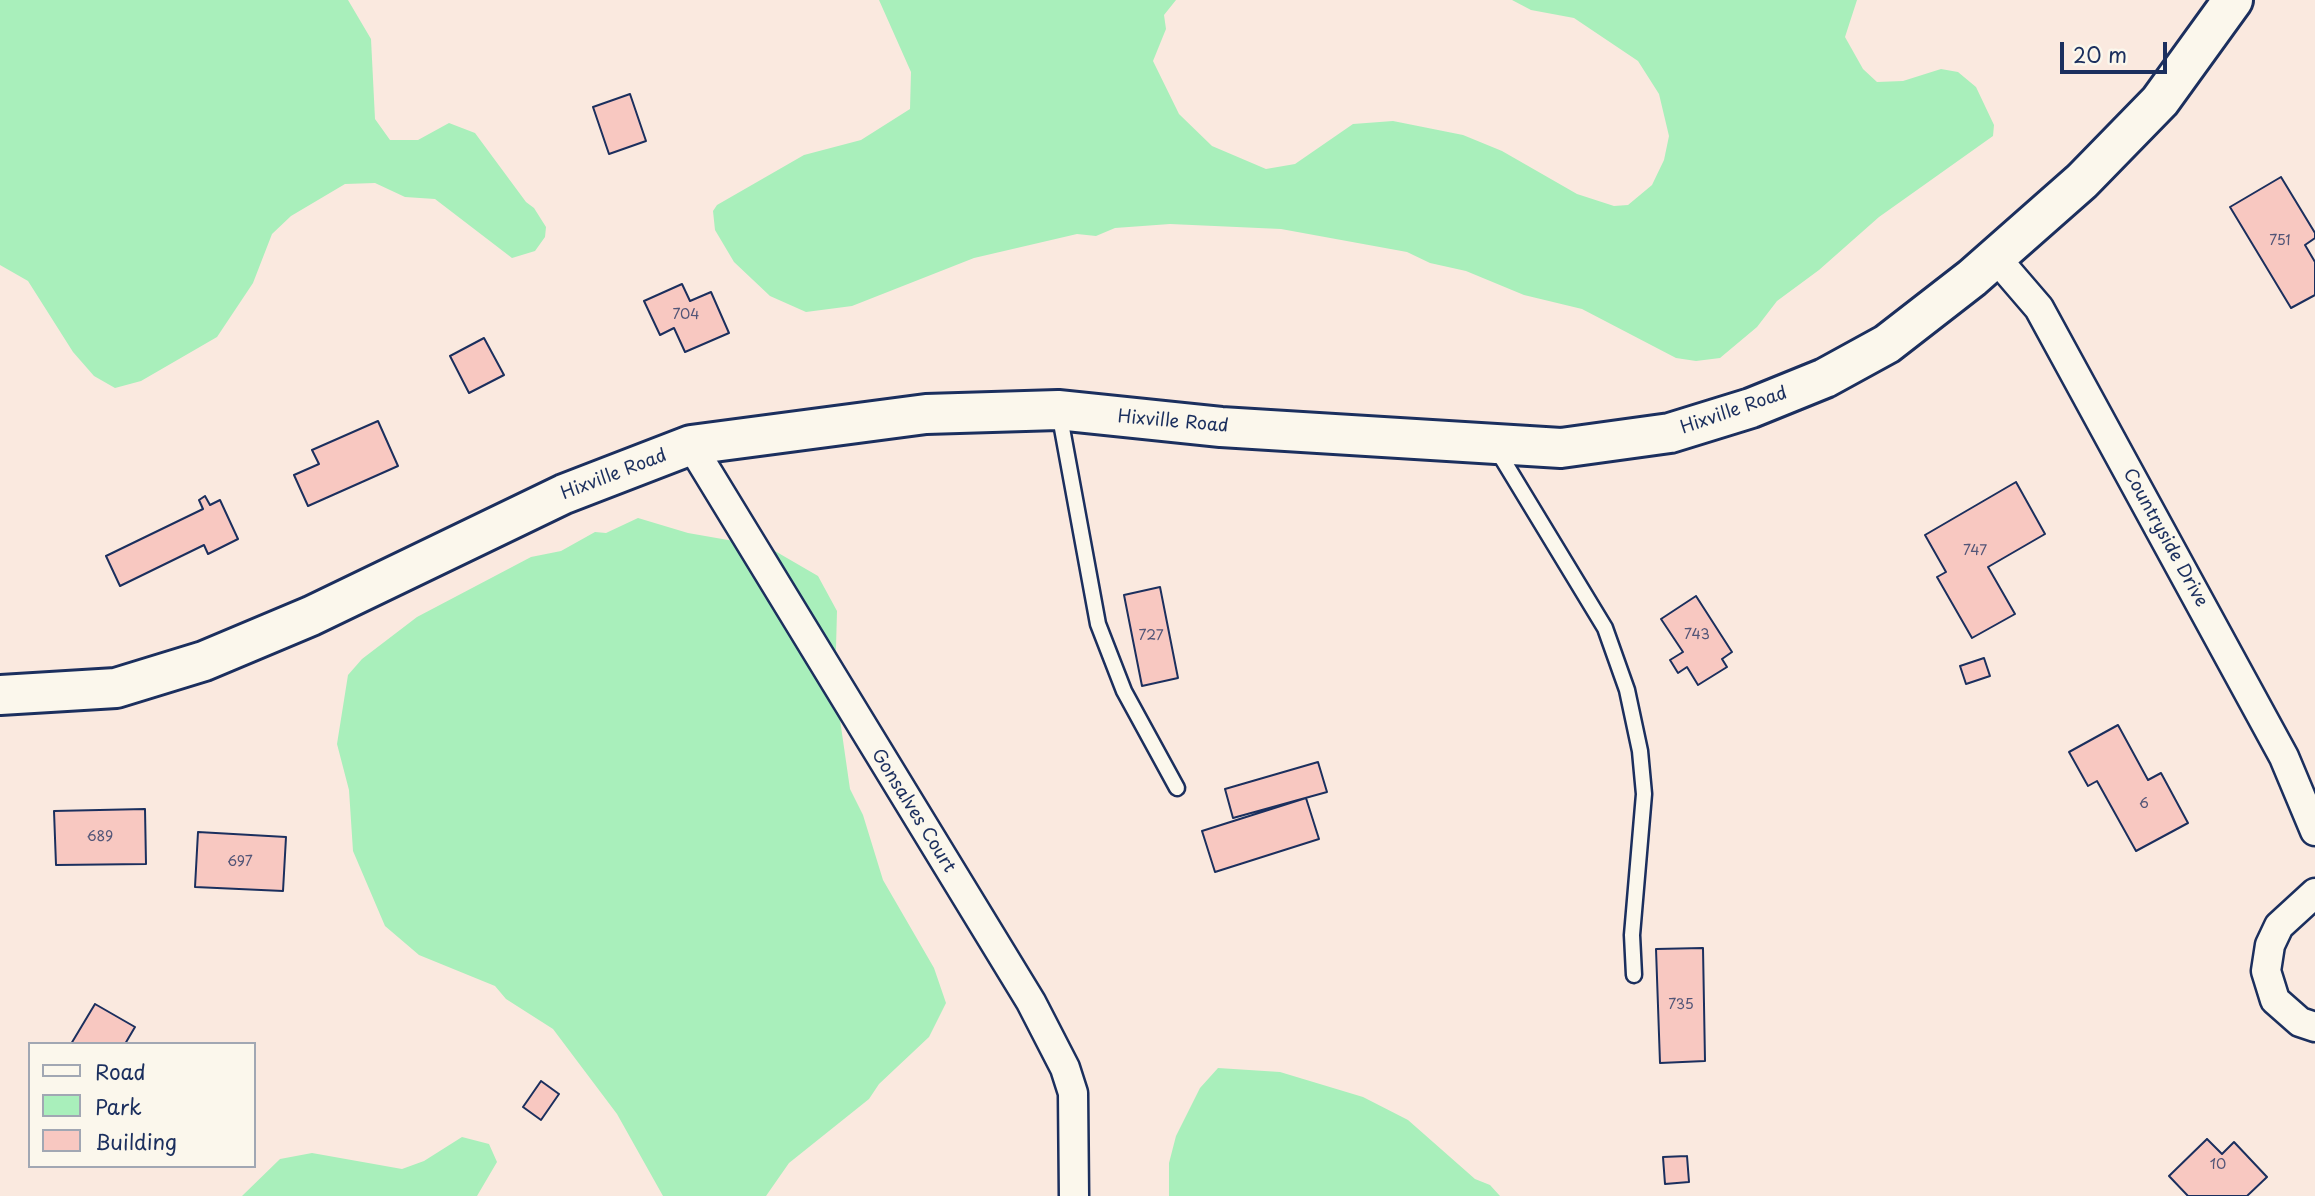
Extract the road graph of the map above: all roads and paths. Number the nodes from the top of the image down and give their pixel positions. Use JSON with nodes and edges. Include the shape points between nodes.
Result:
{"nodes":[{"id":1,"x":2233,"y":0,"type":"edge"},
{"id":2,"x":1996,"y":258,"type":"junction"},
{"id":3,"x":1058,"y":410,"type":"junction"},
{"id":4,"x":1493,"y":443,"type":"junction"},
{"id":5,"x":691,"y":445,"type":"junction"},
{"id":6,"x":0,"y":695,"type":"edge"},
{"id":7,"x":1177,"y":788,"type":"dead end"},
{"id":8,"x":2315,"y":831,"type":"edge"},
{"id":9,"x":2315,"y":893,"type":"edge"},
{"id":10,"x":1634,"y":975,"type":"dead end"},
{"id":11,"x":2315,"y":1027,"type":"edge"},
{"id":12,"x":1074,"y":1196,"type":"edge"}],
"edges":[{"from":1,"to":2,"type":"street","name":"Hixville Road","via":[[2161,101]]},
{"from":2,"to":4,"type":"street","name":"Hixville Road","via":[[1887,344],[1825,378],[1751,408],[1670,433],[1561,448]]},
{"from":2,"to":8,"type":"street","name":"Countryside Drive","via":[[2045,320],[2284,757]]},
{"from":3,"to":4,"type":"street","name":"Hixville Road","via":[[1221,427]]},
{"from":3,"to":5,"type":"street","name":"Hixville Road","via":[[926,414]]},
{"from":3,"to":7,"type":"lane","via":[[1098,624],[1124,691]]},
{"from":4,"to":10,"type":"lane","via":[[1605,628],[1627,690],[1644,794],[1632,934]]},
{"from":5,"to":6,"type":"street","name":"Hixville Road","via":[[564,494],[311,617],[204,661],[116,688]]},
{"from":5,"to":12,"type":"street","name":"Gonsalves Court","via":[[1031,1002],[1060,1057],[1073,1093]]},
{"from":9,"to":11,"type":"street","via":[[2279,926],[2266,971],[2275,1000],[2300,1022]]}]}
